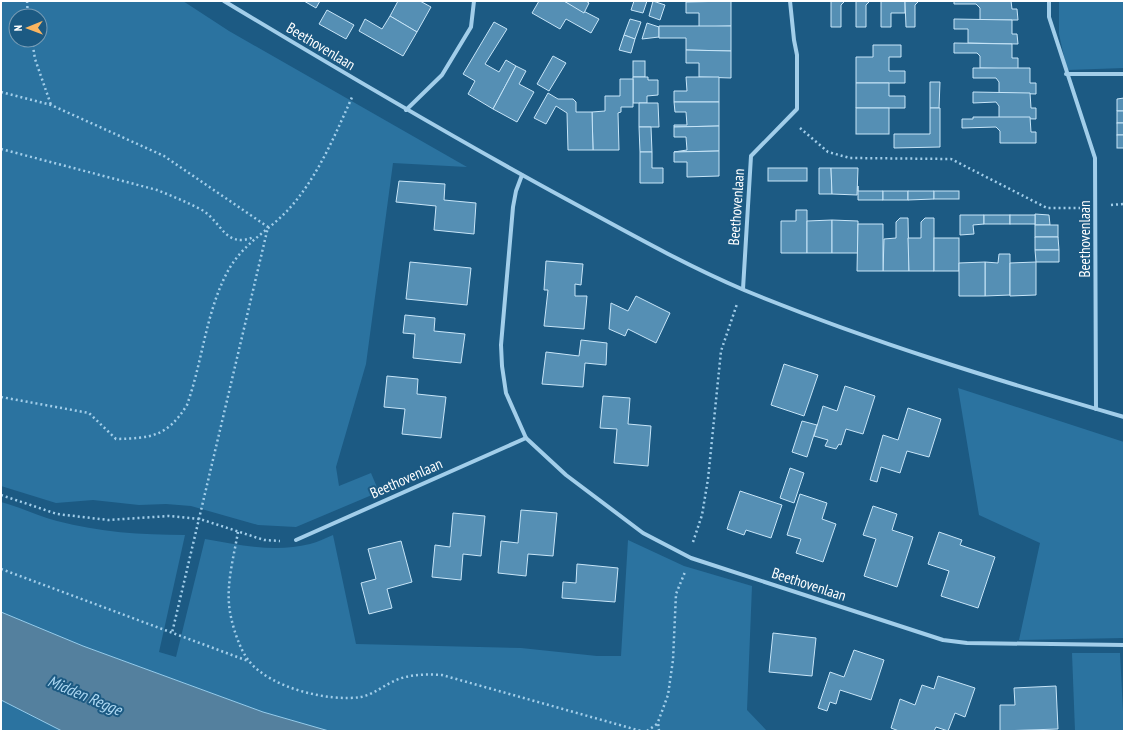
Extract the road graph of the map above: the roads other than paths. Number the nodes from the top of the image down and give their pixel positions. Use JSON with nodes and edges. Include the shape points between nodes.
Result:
{"nodes":[{"id":1,"x":224,"y":1,"type":"edge"},
{"id":2,"x":474,"y":1,"type":"edge"},
{"id":3,"x":790,"y":1,"type":"edge"},
{"id":4,"x":1049,"y":1,"type":"edge"},
{"id":5,"x":1066,"y":74,"type":"junction"},
{"id":6,"x":1124,"y":74,"type":"edge"},
{"id":7,"x":406,"y":110,"type":"junction"},
{"id":8,"x":522,"y":175,"type":"junction"},
{"id":9,"x":743,"y":289,"type":"junction"},
{"id":10,"x":1096,"y":409,"type":"junction"},
{"id":11,"x":1124,"y":417,"type":"edge"},
{"id":12,"x":526,"y":438,"type":"junction"},
{"id":13,"x":296,"y":540,"type":"road end"},
{"id":14,"x":1124,"y":646,"type":"edge"}],
"edges":[{"from":1,"to":7,"type":"street","name":"Beethovenlaan"},
{"from":2,"to":7,"type":"street","via":[[471,27],[442,74]]},
{"from":3,"to":9,"type":"street","name":"Beethovenlaan","via":[[797,55],[797,109],[751,156]]},
{"from":4,"to":5,"type":"street","name":"Beethovenlaan","via":[[1049,17]]},
{"from":5,"to":6,"type":"street"},
{"from":5,"to":10,"type":"street","name":"Beethovenlaan","via":[[1095,158]]},
{"from":7,"to":8,"type":"street","name":"Beethovenlaan"},
{"from":8,"to":9,"type":"street","name":"Beethovenlaan","via":[[661,250]]},
{"from":8,"to":12,"type":"street","name":"Beethovenlaan","via":[[513,207],[501,346],[506,393]]},
{"from":9,"to":10,"type":"street","name":"Beethovenlaan","via":[[871,339]]},
{"from":10,"to":11,"type":"street","name":"Beethovenlaan"},
{"from":12,"to":13,"type":"street","name":"Beethovenlaan"},
{"from":12,"to":14,"type":"street","name":"Beethovenlaan","via":[[566,475],[619,516],[643,533],[691,558],[943,640],[967,643]]}]}
